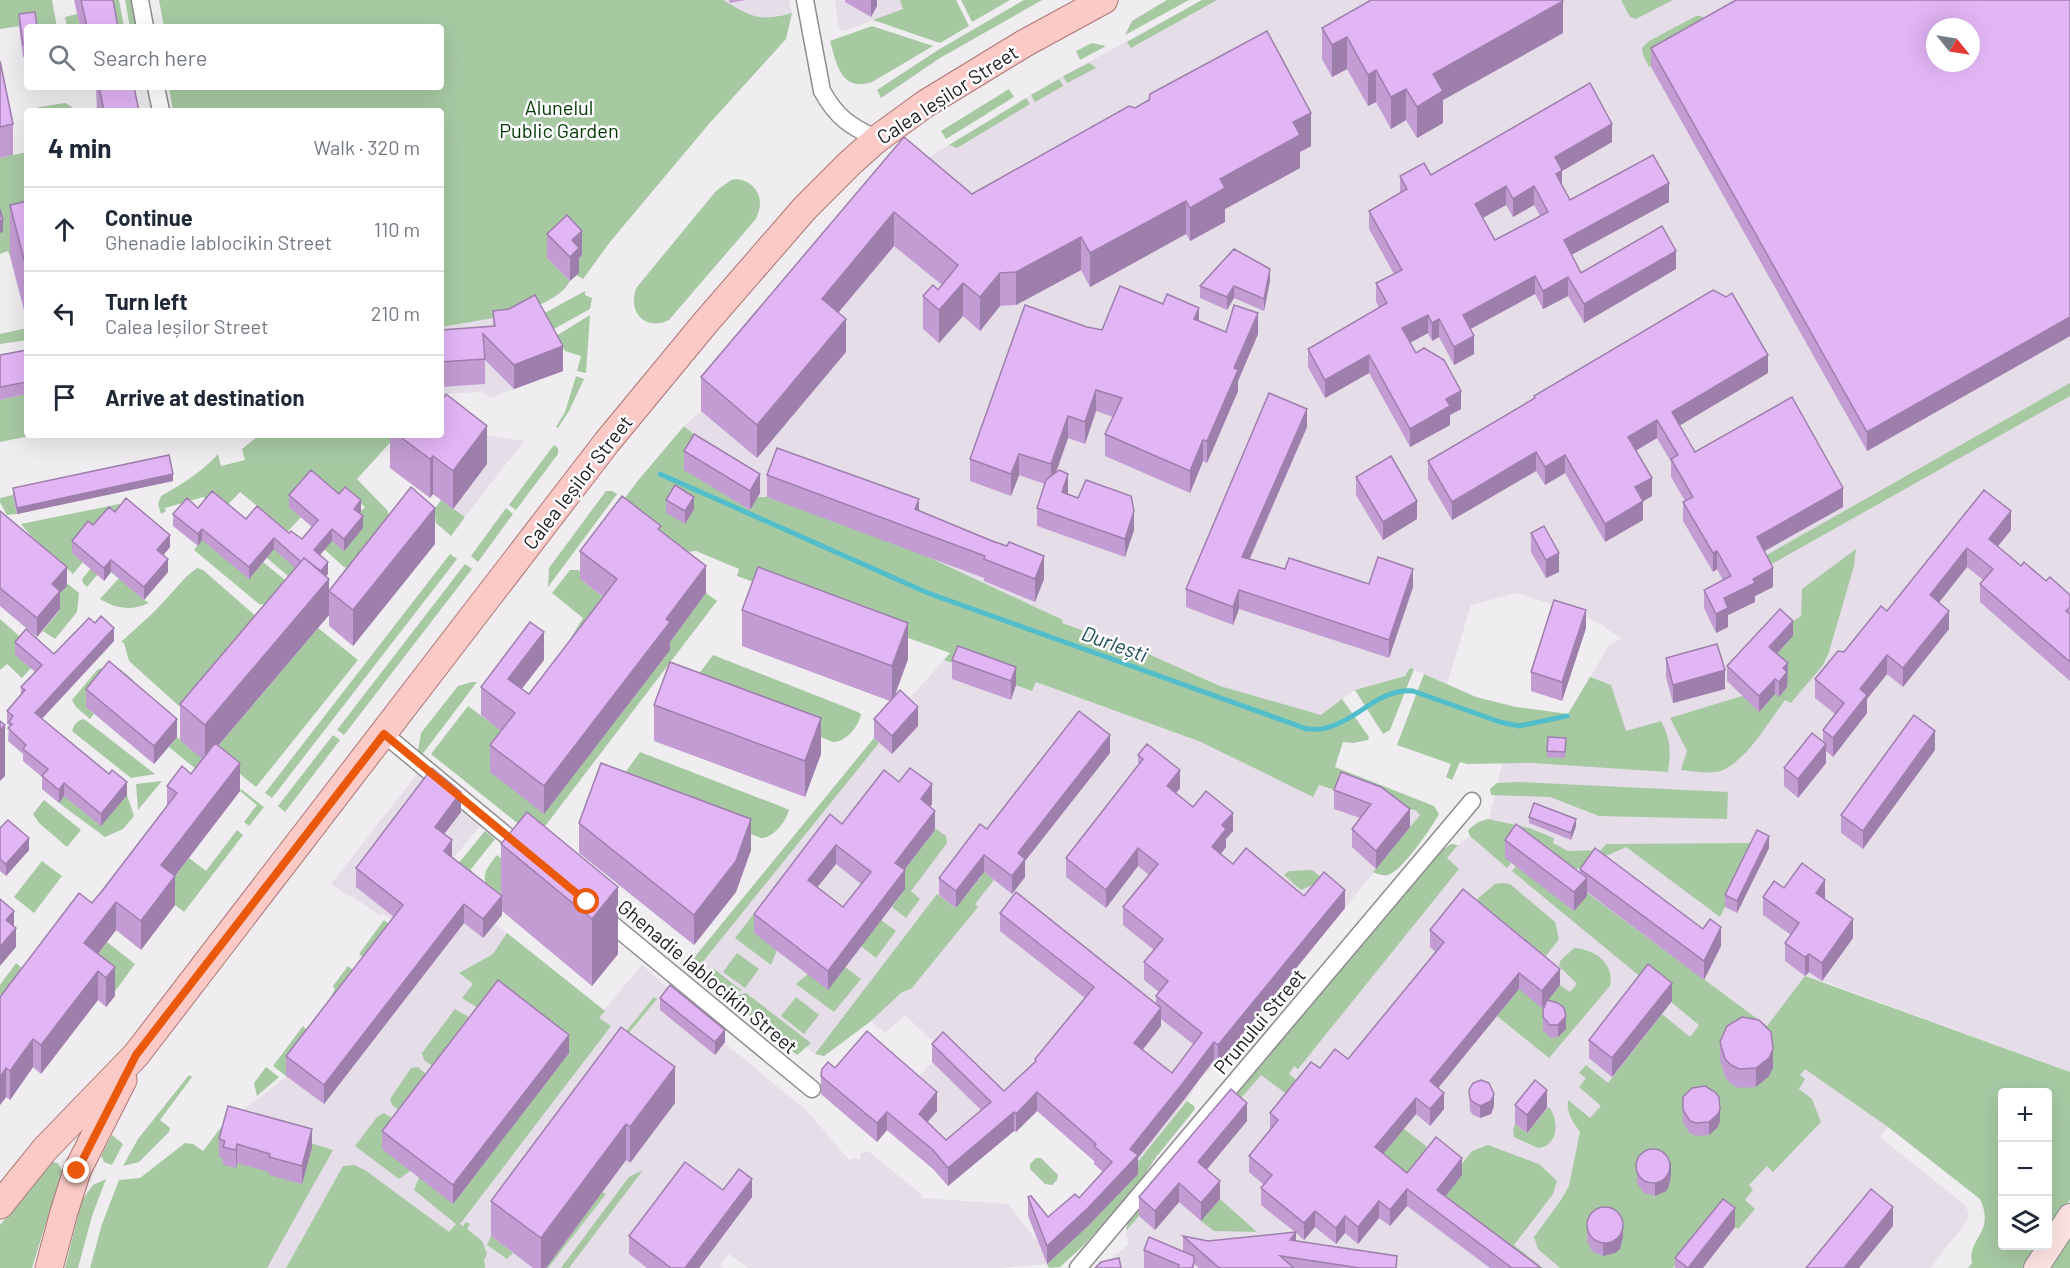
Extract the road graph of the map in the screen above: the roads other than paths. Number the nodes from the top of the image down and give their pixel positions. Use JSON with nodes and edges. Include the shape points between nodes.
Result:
{"nodes":[{"id":1,"x":140,"y":0,"type":"edge"},
{"id":2,"x":805,"y":0,"type":"edge"},
{"id":3,"x":1104,"y":0,"type":"edge"},
{"id":4,"x":144,"y":24,"type":"edge"},
{"id":5,"x":157,"y":90,"type":"edge"},
{"id":6,"x":160,"y":108,"type":"edge"},
{"id":7,"x":877,"y":139,"type":"junction"},
{"id":8,"x":384,"y":734,"type":"junction"},
{"id":9,"x":1472,"y":801,"type":"dead end"},
{"id":10,"x":535,"y":859,"type":"edge"},
{"id":11,"x":587,"y":902,"type":"edge"},
{"id":12,"x":136,"y":1055,"type":"junction"},
{"id":13,"x":812,"y":1089,"type":"dead end"},
{"id":14,"x":0,"y":1205,"type":"edge"},
{"id":15,"x":2070,"y":1216,"type":"edge"},
{"id":16,"x":50,"y":1268,"type":"edge"},
{"id":17,"x":1078,"y":1268,"type":"edge"},
{"id":18,"x":2036,"y":1268,"type":"edge"}],
"edges":[{"from":1,"to":4,"type":"street"},
{"from":2,"to":7,"type":"street","via":[[822,91],[844,121]]},
{"from":3,"to":7,"type":"main road","name":"Calea Ieșilor Street","via":[[968,77]]},
{"from":5,"to":6,"type":"street"},
{"from":7,"to":8,"type":"main road","name":"Calea Ieșilor Street","via":[[805,208],[698,331],[588,465]]},
{"from":8,"to":10,"type":"street"},
{"from":8,"to":12,"type":"main road","name":"Calea Ieșilor Street"},
{"from":9,"to":17,"type":"street","name":"Prunului Street"},
{"from":11,"to":13,"type":"street","name":"Ghenadie Iablocikin Street"},
{"from":12,"to":14,"type":"main road","name":"Calea Ieșilor Street","via":[[58,1134]]},
{"from":12,"to":16,"type":"main road","name":"Calea Ieșilor Street","via":[[77,1171]]},
{"from":15,"to":18,"type":"street"}]}
